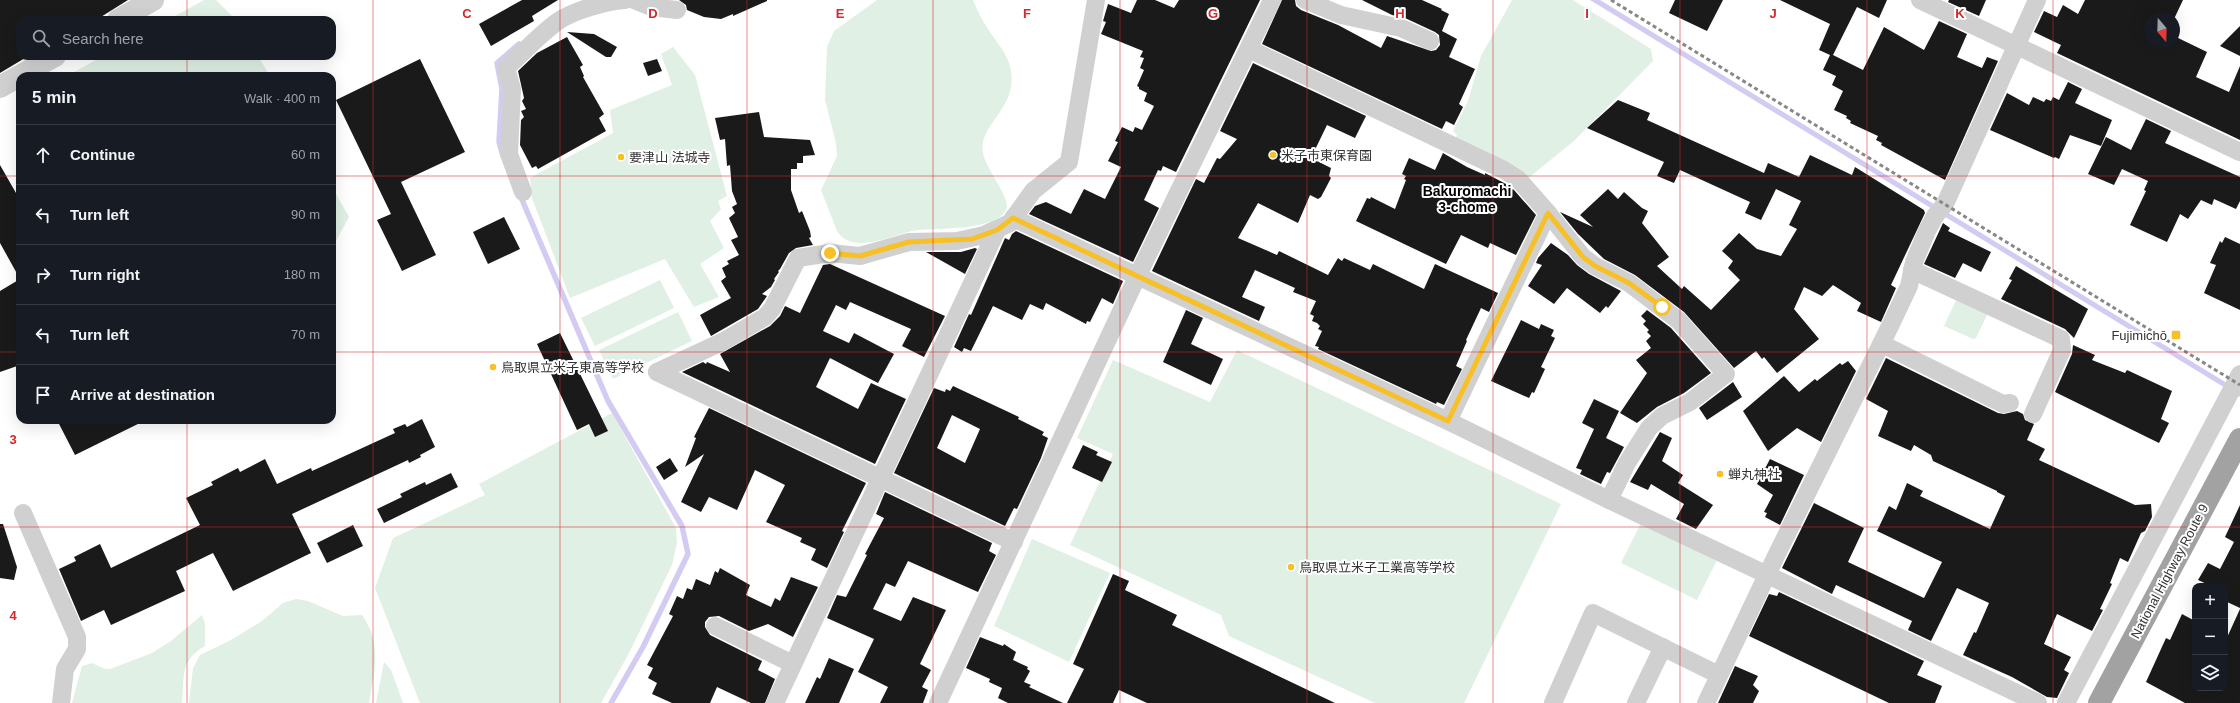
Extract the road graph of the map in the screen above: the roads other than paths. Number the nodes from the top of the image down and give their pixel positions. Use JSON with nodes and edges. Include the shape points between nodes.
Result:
{"nodes":[{"id":1,"x":154,"y":0,"type":"edge"},
{"id":2,"x":625,"y":0,"type":"edge"},
{"id":3,"x":634,"y":0,"type":"edge"},
{"id":4,"x":1096,"y":0,"type":"edge"},
{"id":5,"x":1272,"y":0,"type":"edge"},
{"id":6,"x":1305,"y":0,"type":"edge"},
{"id":7,"x":1920,"y":0,"type":"edge"},
{"id":8,"x":2037,"y":0,"type":"edge"},
{"id":9,"x":677,"y":10,"type":"dead end"},
{"id":10,"x":125,"y":16,"type":"edge"},
{"id":11,"x":1430,"y":41,"type":"dead end"},
{"id":12,"x":2016,"y":46,"type":"junction"},
{"id":13,"x":1249,"y":49,"type":"junction"},
{"id":14,"x":48,"y":60,"type":"edge"},
{"id":15,"x":27,"y":72,"type":"edge"},
{"id":16,"x":16,"y":78,"type":"edge"},
{"id":17,"x":0,"y":87,"type":"edge"},
{"id":18,"x":2240,"y":152,"type":"edge"},
{"id":19,"x":523,"y":192,"type":"dead end"},
{"id":20,"x":1548,"y":213,"type":"junction"},
{"id":21,"x":1013,"y":218,"type":"junction"},
{"id":22,"x":997,"y":230,"type":"junction"},
{"id":23,"x":1912,"y":270,"type":"junction"},
{"id":24,"x":1137,"y":277,"type":"junction"},
{"id":25,"x":1882,"y":344,"type":"junction"},
{"id":26,"x":2240,"y":374,"type":"edge"},
{"id":27,"x":2010,"y":403,"type":"dead end"},
{"id":28,"x":2033,"y":414,"type":"dead end"},
{"id":29,"x":1448,"y":421,"type":"junction"},
{"id":30,"x":2240,"y":440,"type":"edge"},
{"id":31,"x":880,"y":479,"type":"junction"},
{"id":32,"x":1609,"y":500,"type":"junction"},
{"id":33,"x":23,"y":513,"type":"dead end"},
{"id":34,"x":1014,"y":542,"type":"junction"},
{"id":35,"x":1767,"y":574,"type":"junction"},
{"id":36,"x":715,"y":626,"type":"dead end"},
{"id":37,"x":1663,"y":647,"type":"junction"},
{"id":38,"x":793,"y":664,"type":"junction"},
{"id":39,"x":1720,"y":675,"type":"junction"},
{"id":40,"x":2101,"y":698,"type":"edge"},
{"id":41,"x":61,"y":703,"type":"edge"},
{"id":42,"x":775,"y":703,"type":"edge"},
{"id":43,"x":938,"y":703,"type":"edge"},
{"id":44,"x":1553,"y":703,"type":"edge"},
{"id":45,"x":1636,"y":703,"type":"edge"},
{"id":46,"x":1706,"y":703,"type":"edge"},
{"id":47,"x":2038,"y":703,"type":"edge"},
{"id":48,"x":2066,"y":703,"type":"edge"}],
"edges":[{"from":1,"to":10,"type":"street"},
{"from":2,"to":19,"type":"street","via":[[594,7],[558,21],[506,68],[512,89],[509,154]]},
{"from":3,"to":9,"type":"street","via":[[651,7]]},
{"from":4,"to":21,"type":"street","via":[[1069,162],[1033,191]]},
{"from":5,"to":13,"type":"street"},
{"from":6,"to":11,"type":"street","via":[[1341,15],[1401,28]]},
{"from":7,"to":12,"type":"street"},
{"from":8,"to":12,"type":"street"},
{"from":12,"to":18,"type":"street"},
{"from":12,"to":23,"type":"street","via":[[1945,204],[1927,231]]},
{"from":13,"to":20,"type":"street","via":[[1504,170],[1518,179]]},
{"from":13,"to":24,"type":"street"},
{"from":14,"to":15,"type":"street"},
{"from":16,"to":17,"type":"street"},
{"from":20,"to":29,"type":"street"},
{"from":20,"to":32,"type":"street","via":[[1583,257],[1629,283],[1678,320],[1726,374],[1690,402],[1662,416],[1649,428]]},
{"from":21,"to":22,"type":"street"},
{"from":21,"to":24,"type":"street"},
{"from":22,"to":31,"type":"street"},
{"from":22,"to":31,"type":"street","via":[[972,239],[909,242],[867,255],[830,253],[798,258],[772,309],[765,317],[724,341],[657,372]]},
{"from":23,"to":25,"type":"street","via":[[1909,286]]},
{"from":23,"to":28,"type":"street","via":[[2061,340],[2062,350]]},
{"from":24,"to":29,"type":"street"},
{"from":24,"to":34,"type":"street"},
{"from":25,"to":27,"type":"street","via":[[2003,404]]},
{"from":25,"to":35,"type":"street"},
{"from":26,"to":48,"type":"street"},
{"from":29,"to":32,"type":"street"},
{"from":30,"to":40,"type":"highway","name":"National Highway Route 9"},
{"from":31,"to":34,"type":"street"},
{"from":31,"to":38,"type":"street"},
{"from":32,"to":35,"type":"street"},
{"from":33,"to":41,"type":"street","via":[[77,637],[77,649],[65,669]]},
{"from":34,"to":43,"type":"street"},
{"from":35,"to":39,"type":"street"},
{"from":35,"to":47,"type":"street"},
{"from":36,"to":38,"type":"street"},
{"from":37,"to":39,"type":"street"},
{"from":37,"to":44,"type":"street","via":[[1593,613]]},
{"from":37,"to":45,"type":"street"},
{"from":38,"to":42,"type":"street"},
{"from":39,"to":46,"type":"street"}]}
